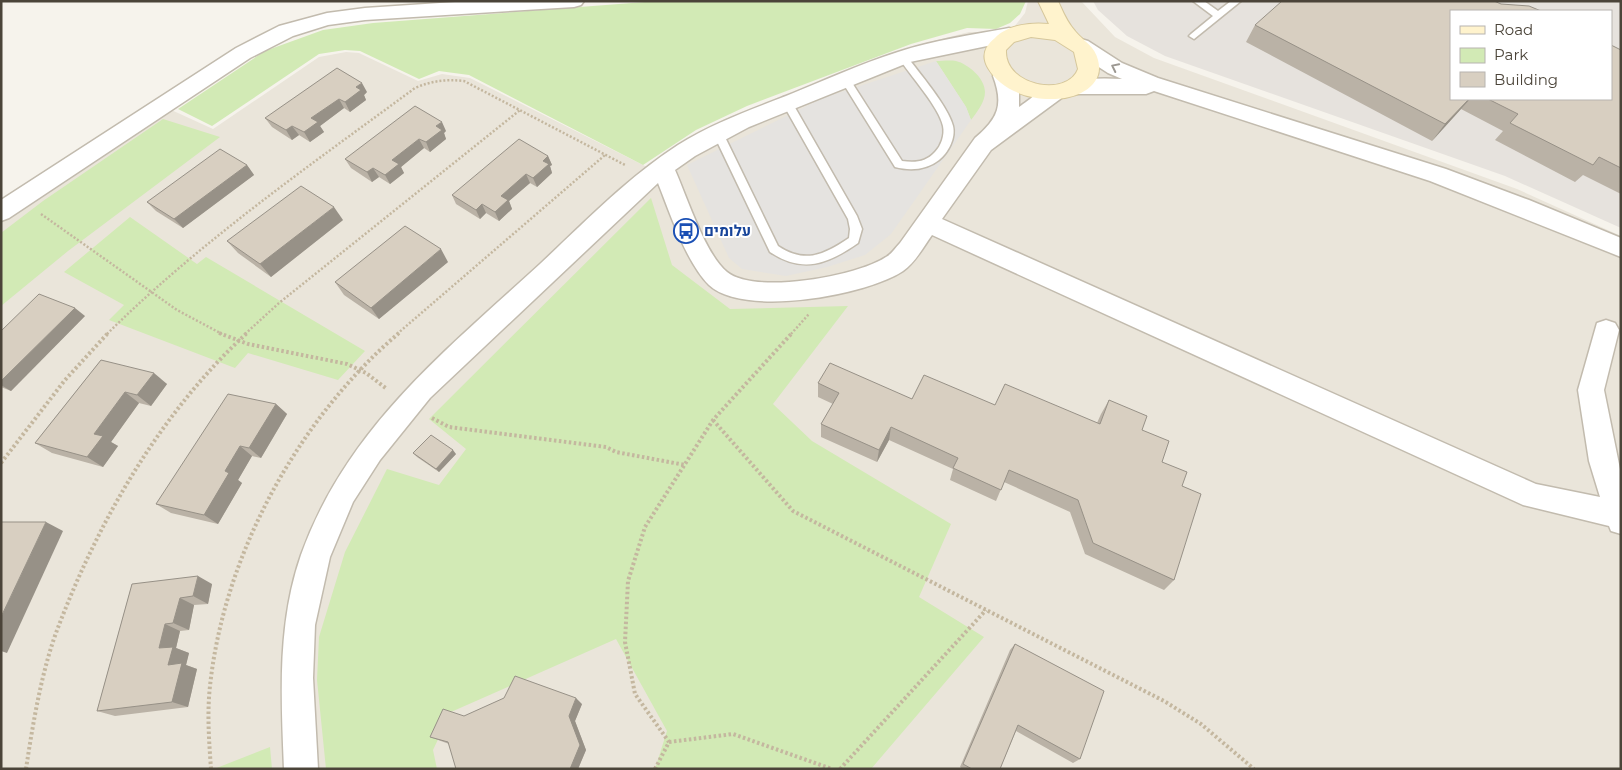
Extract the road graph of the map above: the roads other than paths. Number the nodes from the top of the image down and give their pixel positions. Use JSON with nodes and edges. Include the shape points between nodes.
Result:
{"nodes":[{"id":1,"x":574,"y":1,"type":"edge"},
{"id":2,"x":1037,"y":1,"type":"edge"},
{"id":3,"x":1048,"y":1,"type":"edge"},
{"id":4,"x":1197,"y":1,"type":"edge"},
{"id":5,"x":1237,"y":1,"type":"edge"},
{"id":6,"x":1219,"y":16,"type":"junction"},
{"id":7,"x":1013,"y":34,"type":"junction"},
{"id":8,"x":1194,"y":36,"type":"dead end"},
{"id":9,"x":1075,"y":42,"type":"junction"},
{"id":10,"x":937,"y":50,"type":"junction"},
{"id":11,"x":903,"y":57,"type":"junction"},
{"id":12,"x":1000,"y":72,"type":"junction"},
{"id":13,"x":846,"y":80,"type":"junction"},
{"id":14,"x":1064,"y":90,"type":"junction"},
{"id":15,"x":1177,"y":92,"type":"junction"},
{"id":16,"x":788,"y":104,"type":"junction"},
{"id":17,"x":998,"y":131,"type":"junction"},
{"id":18,"x":718,"y":133,"type":"junction"},
{"id":19,"x":656,"y":172,"type":"junction"},
{"id":20,"x":1,"y":212,"type":"edge"},
{"id":21,"x":928,"y":222,"type":"junction"},
{"id":22,"x":1621,"y":248,"type":"edge"},
{"id":23,"x":1606,"y":330,"type":"dead end"},
{"id":24,"x":1620,"y":518,"type":"edge"},
{"id":25,"x":301,"y":769,"type":"edge"}],
"edges":[{"from":1,"to":20,"type":"street","via":[[365,14],[286,31],[244,53]]},
{"from":2,"to":7,"type":"street"},
{"from":3,"to":9,"type":"street","via":[[1058,23]]},
{"from":4,"to":6,"type":"lane"},
{"from":5,"to":6,"type":"lane"},
{"from":6,"to":8,"type":"lane"},
{"from":7,"to":9,"type":"street","via":[[1043,30]]},
{"from":7,"to":10,"type":"street"},
{"from":7,"to":12,"type":"street","via":[[1000,42],[995,50],[994,58]]},
{"from":9,"to":14,"type":"street","via":[[1087,55],[1088,74],[1082,82]]},
{"from":15,"to":9,"type":"street","one_way":true,"via":[[1115,68]]},
{"from":10,"to":11,"type":"street"},
{"from":10,"to":12,"type":"street","via":[[964,54]]},
{"from":11,"to":13,"type":"street"},
{"from":11,"to":13,"type":"lane","via":[[948,125],[946,144],[938,156],[924,165],[910,167],[900,164]]},
{"from":12,"to":14,"type":"street","via":[[1027,90]]},
{"from":12,"to":17,"type":"street","via":[[1010,90],[1010,103]]},
{"from":13,"to":16,"type":"street"},
{"from":14,"to":15,"type":"street","via":[[1123,86]]},
{"from":14,"to":17,"type":"street"},
{"from":15,"to":22,"type":"street","via":[[1438,174]]},
{"from":16,"to":18,"type":"street"},
{"from":16,"to":18,"type":"lane","via":[[856,229],[854,240],[825,257],[791,260],[774,249]]},
{"from":17,"to":21,"type":"street","via":[[984,144]]},
{"from":18,"to":19,"type":"street"},
{"from":19,"to":21,"type":"street","via":[[707,265],[728,287],[750,292],[774,293],[868,275],[896,263]]},
{"from":19,"to":25,"type":"street","via":[[456,358],[390,425],[354,473],[326,528],[307,587],[298,646]]},
{"from":21,"to":24,"type":"street","via":[[1533,496]]},
{"from":23,"to":24,"type":"street","via":[[1591,390],[1603,461]]}]}
